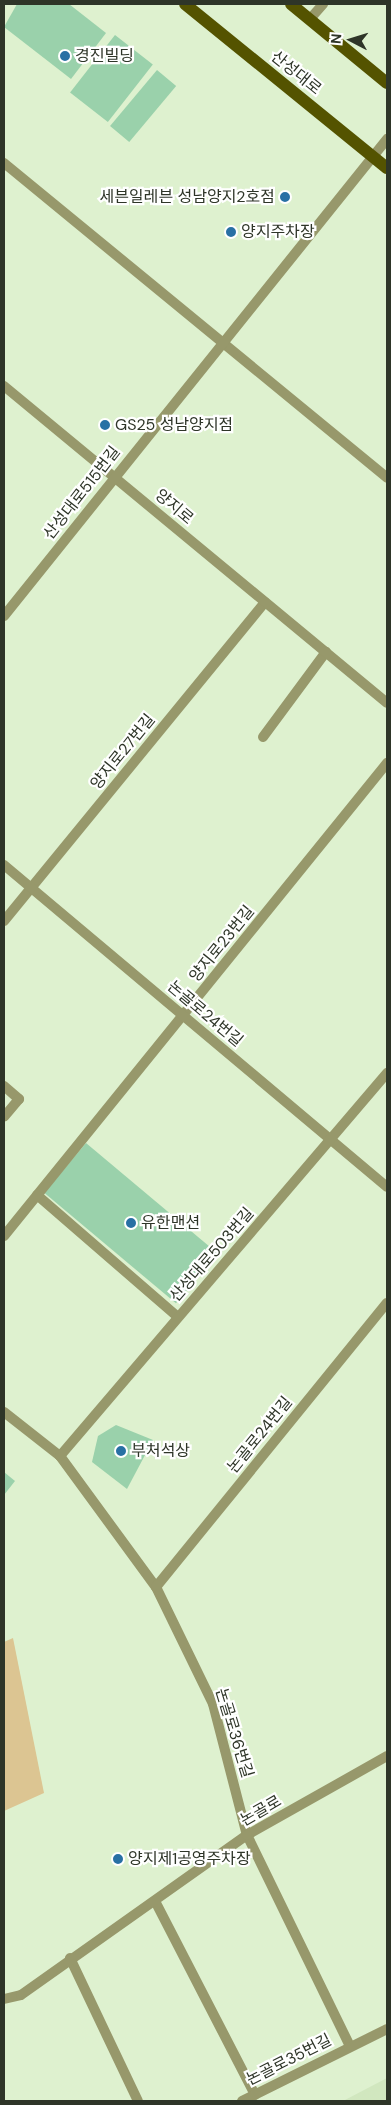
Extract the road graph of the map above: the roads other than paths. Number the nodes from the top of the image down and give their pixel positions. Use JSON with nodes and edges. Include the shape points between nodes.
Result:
{"nodes":[{"id":1,"x":185,"y":4,"type":"edge"},
{"id":2,"x":291,"y":4,"type":"edge"},
{"id":3,"x":323,"y":4,"type":"edge"},
{"id":4,"x":310,"y":19,"type":"junction"},
{"id":5,"x":387,"y":84,"type":"edge"},
{"id":6,"x":387,"y":139,"type":"edge"},
{"id":7,"x":375,"y":158,"type":"junction"},
{"id":8,"x":4,"y":163,"type":"edge"},
{"id":9,"x":387,"y":168,"type":"edge"},
{"id":10,"x":222,"y":342,"type":"junction"},
{"id":11,"x":4,"y":386,"type":"edge"},
{"id":12,"x":114,"y":477,"type":"junction"},
{"id":13,"x":387,"y":478,"type":"edge"},
{"id":14,"x":265,"y":602,"type":"junction"},
{"id":15,"x":4,"y":616,"type":"edge"},
{"id":16,"x":326,"y":652,"type":"junction"},
{"id":17,"x":387,"y":703,"type":"edge"},
{"id":18,"x":263,"y":737,"type":"dead end"},
{"id":19,"x":387,"y":764,"type":"edge"},
{"id":20,"x":4,"y":865,"type":"edge"},
{"id":21,"x":31,"y":888,"type":"junction"},
{"id":22,"x":4,"y":921,"type":"edge"},
{"id":23,"x":183,"y":1015,"type":"junction"},
{"id":24,"x":387,"y":1073,"type":"edge"},
{"id":25,"x":4,"y":1086,"type":"edge"},
{"id":26,"x":4,"y":1117,"type":"edge"},
{"id":27,"x":331,"y":1139,"type":"junction"},
{"id":28,"x":387,"y":1187,"type":"edge"},
{"id":29,"x":37,"y":1195,"type":"junction"},
{"id":30,"x":4,"y":1236,"type":"edge"},
{"id":31,"x":387,"y":1303,"type":"edge"},
{"id":32,"x":178,"y":1317,"type":"junction"},
{"id":33,"x":4,"y":1412,"type":"edge"},
{"id":34,"x":60,"y":1456,"type":"junction"},
{"id":35,"x":156,"y":1587,"type":"junction"},
{"id":36,"x":387,"y":1756,"type":"edge"},
{"id":37,"x":247,"y":1835,"type":"junction"},
{"id":38,"x":155,"y":1901,"type":"junction"},
{"id":39,"x":70,"y":1958,"type":"junction"},
{"id":40,"x":4,"y":1998,"type":"edge"},
{"id":41,"x":387,"y":2029,"type":"edge"},
{"id":42,"x":350,"y":2046,"type":"junction"},
{"id":43,"x":254,"y":2095,"type":"junction"},
{"id":44,"x":138,"y":2101,"type":"edge"},
{"id":45,"x":242,"y":2101,"type":"edge"}],
"edges":[{"from":1,"to":7,"type":"main road","name":"산성대로"},
{"from":2,"to":4,"type":"main road"},
{"from":3,"to":4,"type":"street"},
{"from":4,"to":5,"type":"main road"},
{"from":6,"to":7,"type":"street","name":"산성대로515번길"},
{"from":7,"to":9,"type":"main road","name":"산성대로"},
{"from":7,"to":10,"type":"street","name":"산성대로515번길"},
{"from":8,"to":10,"type":"street"},
{"from":10,"to":12,"type":"street","name":"산성대로515번길"},
{"from":10,"to":13,"type":"street"},
{"from":11,"to":12,"type":"street","name":"양지로"},
{"from":12,"to":14,"type":"street","name":"양지로"},
{"from":12,"to":15,"type":"street","name":"산성대로515번길"},
{"from":14,"to":16,"type":"street","name":"양지로"},
{"from":14,"to":21,"type":"street","name":"양지로27번길"},
{"from":16,"to":17,"type":"street","name":"양지로"},
{"from":16,"to":18,"type":"street"},
{"from":19,"to":23,"type":"street","name":"양지로23번길"},
{"from":20,"to":21,"type":"street","name":"논골로24번길"},
{"from":21,"to":22,"type":"street","name":"양지로27번길"},
{"from":21,"to":23,"type":"street","name":"논골로24번길"},
{"from":23,"to":27,"type":"street","name":"논골로24번길"},
{"from":23,"to":29,"type":"street","name":"양지로23번길"},
{"from":24,"to":27,"type":"street","name":"산성대로503번길"},
{"from":25,"to":26,"type":"street","via":[[19,1099]]},
{"from":27,"to":28,"type":"street","name":"논골로24번길"},
{"from":27,"to":32,"type":"street","name":"산성대로503번길"},
{"from":29,"to":30,"type":"street","name":"양지로23번길"},
{"from":29,"to":32,"type":"street"},
{"from":31,"to":35,"type":"street","name":"논골로24번길"},
{"from":32,"to":34,"type":"street","name":"산성대로503번길"},
{"from":33,"to":34,"type":"street","name":"논골로36번길"},
{"from":34,"to":35,"type":"street","name":"논골로36번길"},
{"from":35,"to":37,"type":"street","name":"논골로36번길","via":[[213,1704]]},
{"from":36,"to":37,"type":"street","name":"논골로"},
{"from":37,"to":38,"type":"street","name":"논골로"},
{"from":37,"to":42,"type":"street","name":"논골로36번길"},
{"from":38,"to":39,"type":"street","name":"논골로"},
{"from":38,"to":43,"type":"street"},
{"from":39,"to":40,"type":"street","name":"논골로","via":[[21,1995]]},
{"from":39,"to":44,"type":"street"},
{"from":41,"to":42,"type":"street","name":"논골로35번길"},
{"from":42,"to":43,"type":"street","name":"논골로35번길"},
{"from":43,"to":45,"type":"street","name":"논골로35번길"}]}
